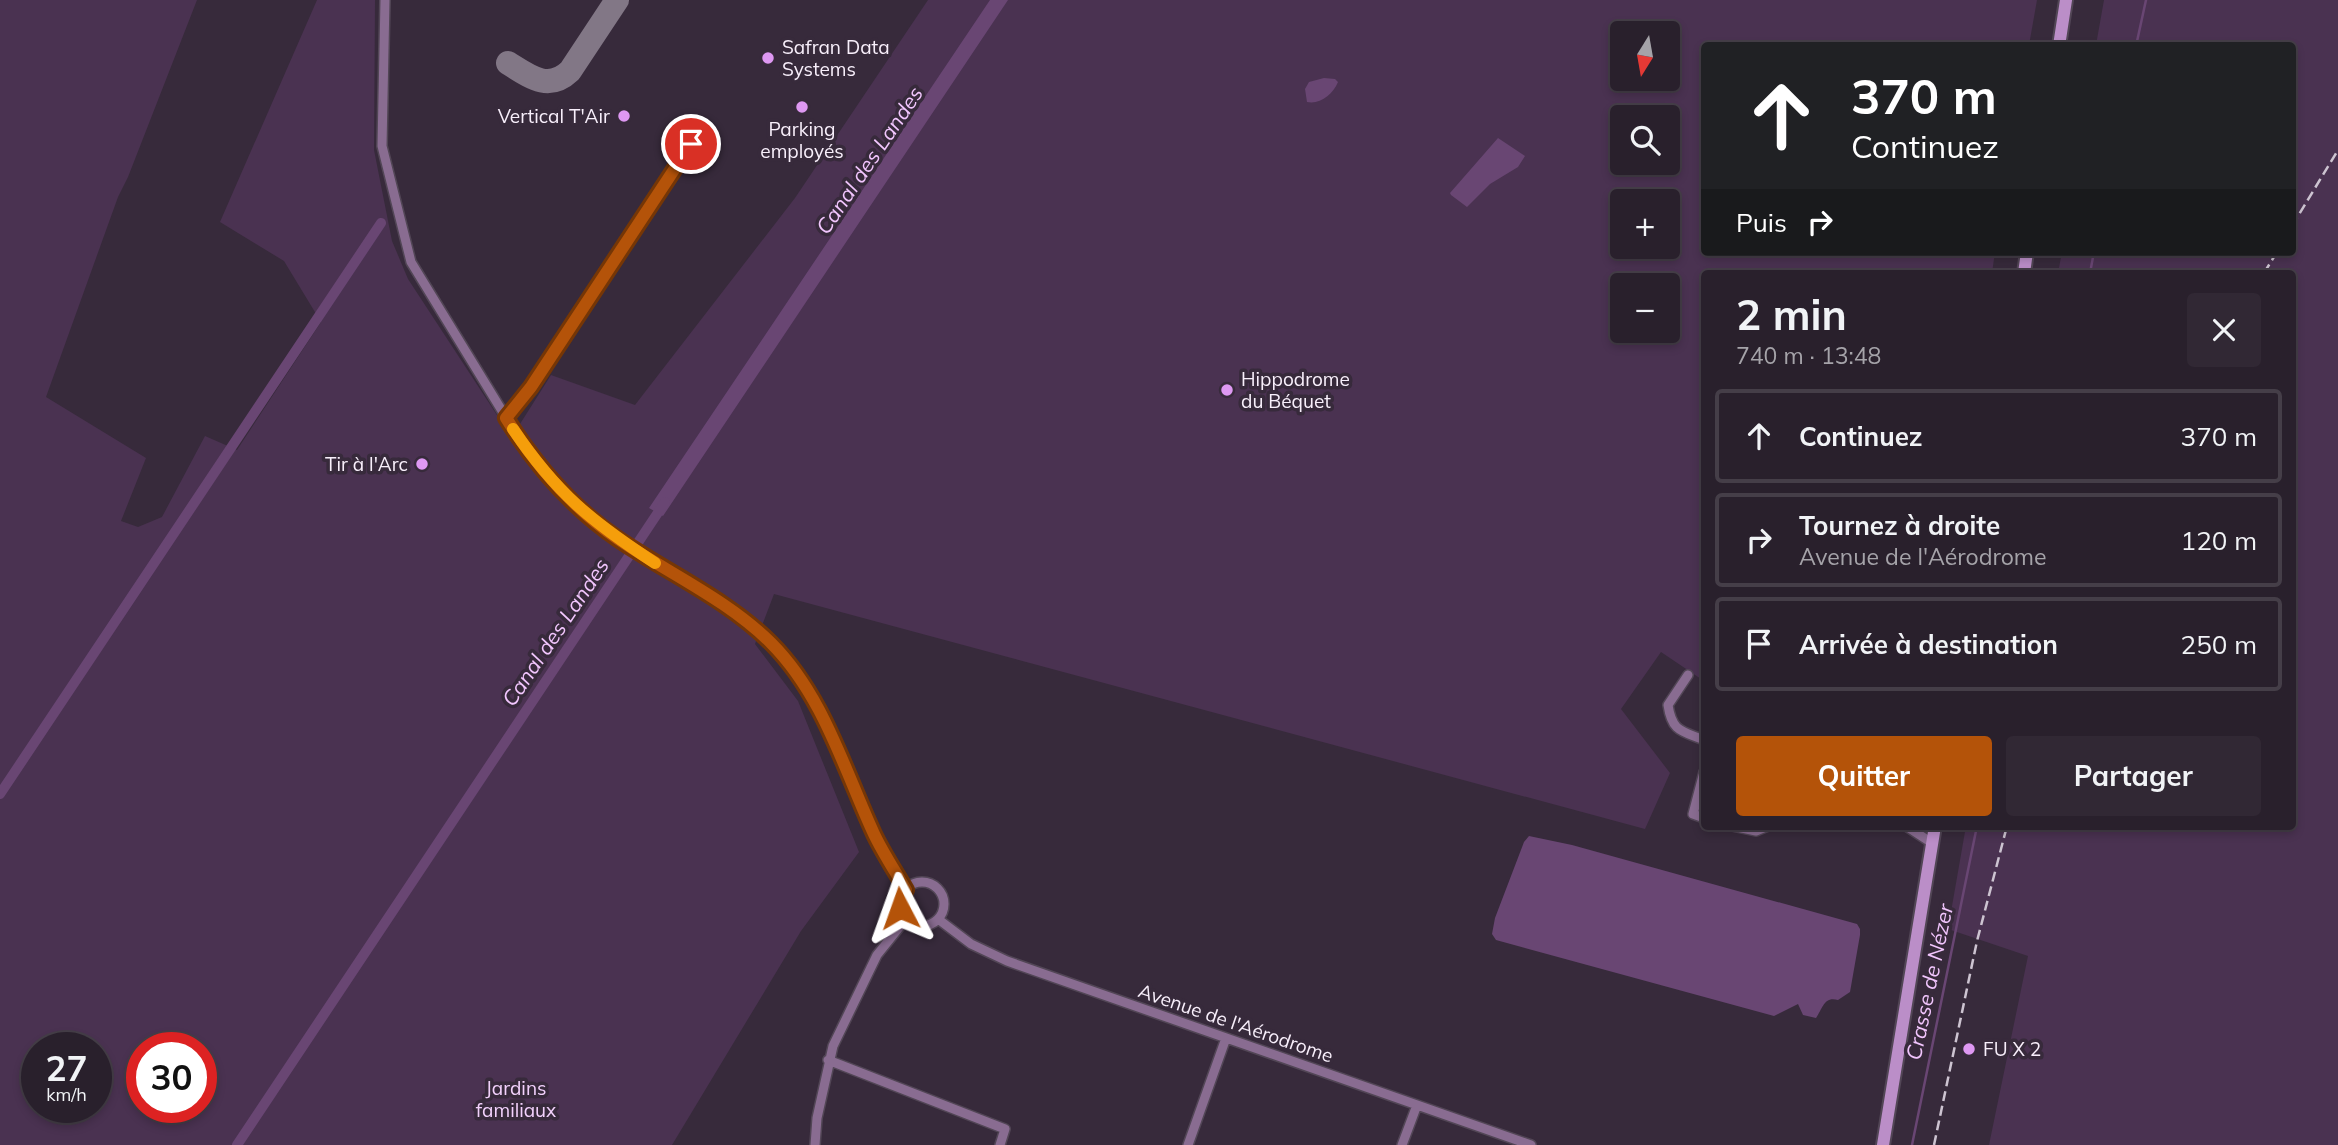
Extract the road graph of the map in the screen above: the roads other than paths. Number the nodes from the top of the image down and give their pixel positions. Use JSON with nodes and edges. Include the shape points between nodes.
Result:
{"nodes":[{"id":1,"x":385,"y":0,"type":"edge"},
{"id":2,"x":2066,"y":0,"type":"edge"},
{"id":3,"x":2060,"y":42,"type":"edge"},
{"id":4,"x":694,"y":139,"type":"dead end"},
{"id":5,"x":506,"y":418,"type":"junction"},
{"id":6,"x":1688,"y":675,"type":"dead end"},
{"id":7,"x":1701,"y":739,"type":"edge"},
{"id":8,"x":1701,"y":783,"type":"edge"},
{"id":9,"x":1701,"y":817,"type":"edge"},
{"id":10,"x":1912,"y":830,"type":"edge"},
{"id":11,"x":1934,"y":830,"type":"edge"},
{"id":12,"x":1932,"y":843,"type":"junction"},
{"id":13,"x":906,"y":890,"type":"junction"},
{"id":14,"x":906,"y":919,"type":"junction"},
{"id":15,"x":938,"y":919,"type":"junction"},
{"id":16,"x":1226,"y":1038,"type":"junction"},
{"id":17,"x":828,"y":1060,"type":"junction"},
{"id":18,"x":1416,"y":1105,"type":"junction"},
{"id":19,"x":815,"y":1145,"type":"edge"},
{"id":20,"x":1000,"y":1145,"type":"edge"},
{"id":21,"x":1188,"y":1145,"type":"edge"},
{"id":22,"x":1402,"y":1145,"type":"edge"},
{"id":23,"x":1531,"y":1145,"type":"edge"},
{"id":24,"x":1883,"y":1145,"type":"edge"}],
"edges":[{"from":1,"to":5,"type":"street","via":[[382,146],[411,262]]},
{"from":2,"to":3,"type":"main road"},
{"from":4,"to":5,"type":"street"},
{"from":5,"to":13,"type":"street","via":[[554,484],[585,514],[722,604],[791,665],[811,695],[875,837]]},
{"from":6,"to":7,"type":"street","via":[[1668,705],[1670,717],[1678,731]]},
{"from":8,"to":9,"type":"street","via":[[1693,814]]},
{"from":10,"to":12,"type":"street"},
{"from":11,"to":12,"type":"main road"},
{"from":12,"to":24,"type":"main road"},
{"from":13,"to":14,"type":"street","via":[[900,901]]},
{"from":13,"to":15,"type":"street","via":[[917,883],[936,888],[943,899]]},
{"from":14,"to":15,"type":"street","via":[[918,926]]},
{"from":14,"to":17,"type":"street","via":[[877,955]]},
{"from":15,"to":16,"type":"street","name":"Avenue de l'Aérodrome","via":[[971,944],[1007,961]]},
{"from":16,"to":18,"type":"street","name":"Avenue de l'Aérodrome"},
{"from":16,"to":21,"type":"street"},
{"from":17,"to":19,"type":"street"},
{"from":17,"to":20,"type":"street","via":[[1005,1129]]},
{"from":18,"to":22,"type":"street"},
{"from":18,"to":23,"type":"street","name":"Avenue de l'Aérodrome"}]}
